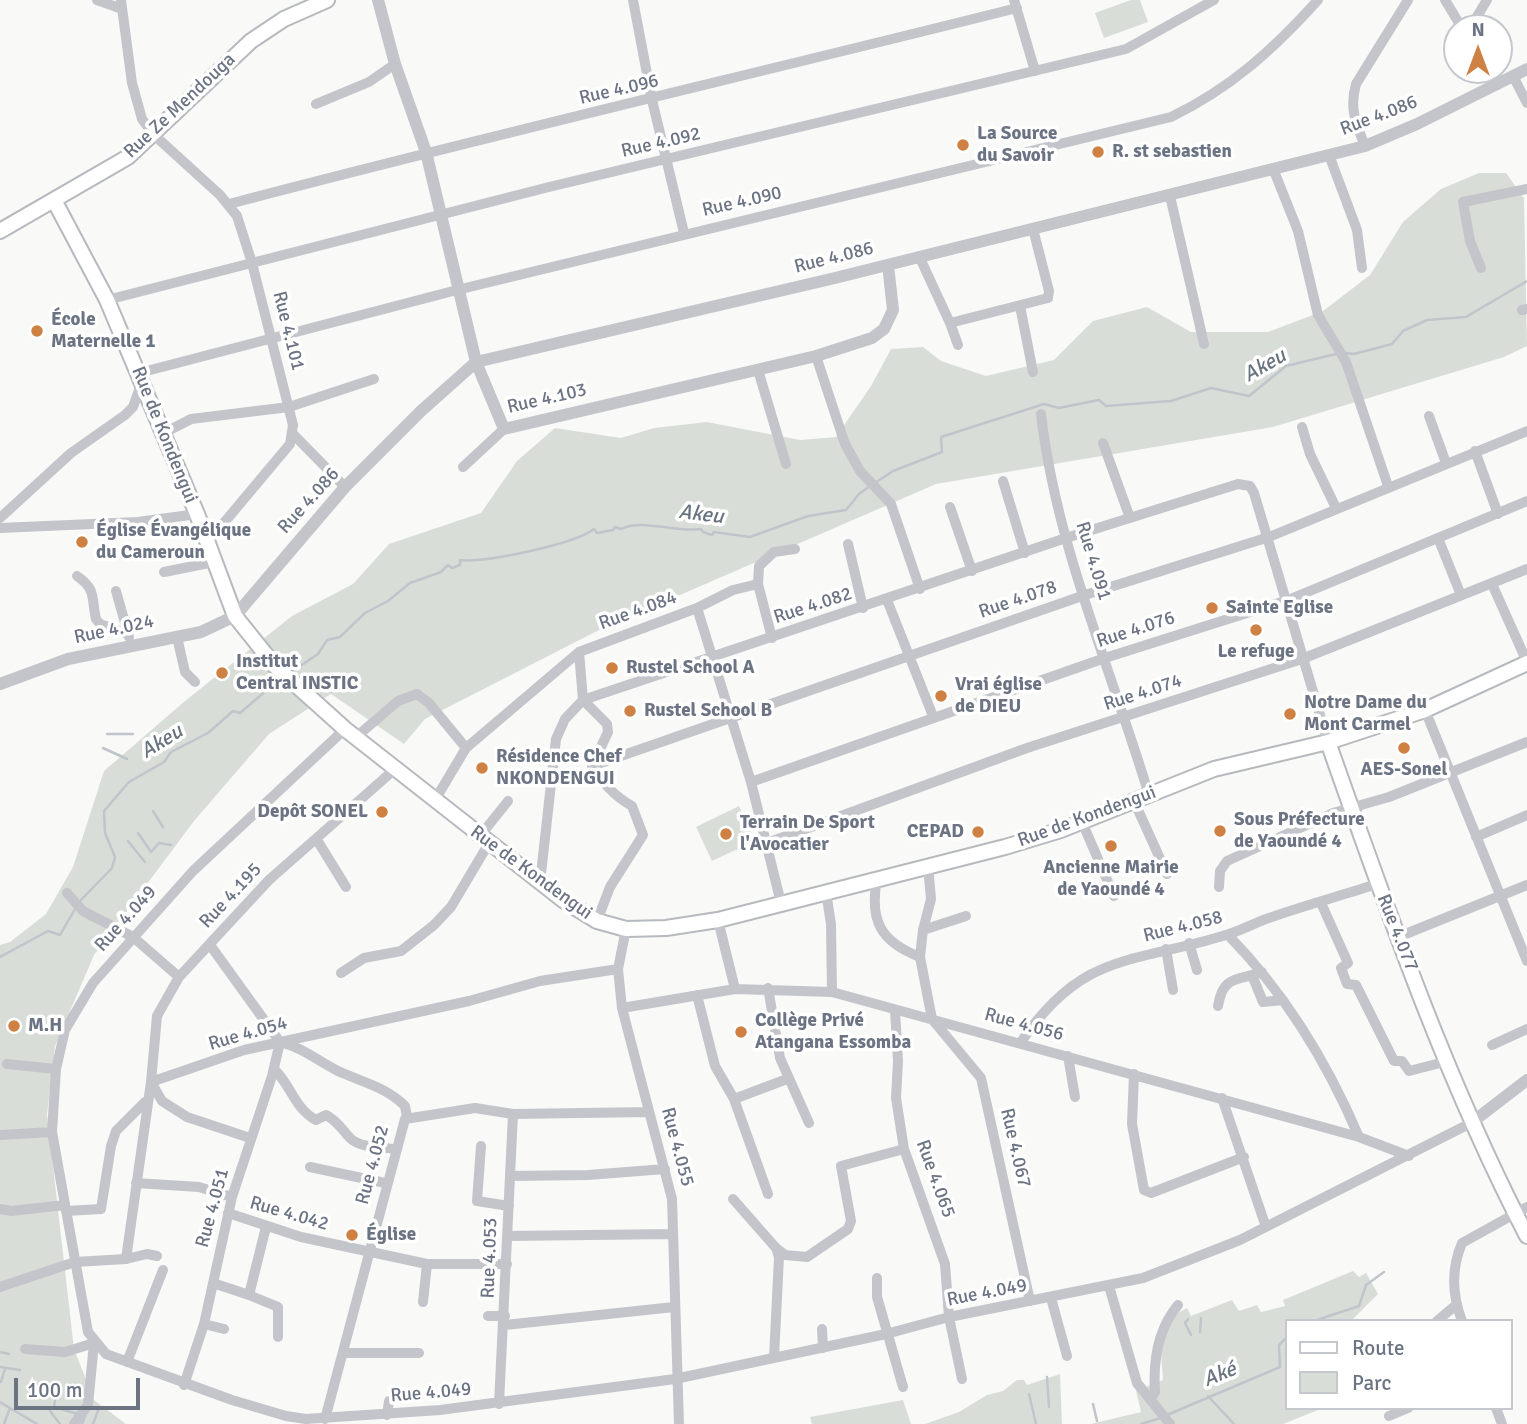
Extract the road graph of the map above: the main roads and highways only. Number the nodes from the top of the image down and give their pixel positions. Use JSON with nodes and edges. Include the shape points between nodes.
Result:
{"nodes":[{"id":1,"x":305,"y":0,"type":"edge"},
{"id":2,"x":327,"y":0,"type":"edge"},
{"id":3,"x":284,"y":19,"type":"junction"},
{"id":4,"x":55,"y":202,"type":"junction"},
{"id":5,"x":0,"y":231,"type":"edge"},
{"id":6,"x":1527,"y":663,"type":"edge"},
{"id":7,"x":1328,"y":743,"type":"junction"},
{"id":8,"x":1521,"y":1210,"type":"edge"},
{"id":9,"x":1527,"y":1236,"type":"edge"}],
"edges":[{"from":1,"to":3,"type":"main road","name":"Rue Ze Mendouga"},
{"from":2,"to":3,"type":"main road","name":"Rue Ze Mendouga"},
{"from":3,"to":4,"type":"main road","name":"Rue Ze Mendouga","via":[[230,57],[128,157]]},
{"from":4,"to":5,"type":"main road","name":"Rue Ze Mendouga"},
{"from":4,"to":7,"type":"main road","name":"Rue de Kondengui","via":[[141,377],[235,616],[275,666],[351,733],[540,883],[597,921],[626,929],[718,920],[1005,847],[1082,822],[1214,769]]},
{"from":6,"to":7,"type":"main road","name":"Rue de Kondengui","via":[[1425,710]]},
{"from":7,"to":8,"type":"main road","name":"Rue 4.077","via":[[1377,884],[1471,1123]]},
{"from":8,"to":9,"type":"main road","name":"Rue 4.077"}]}
